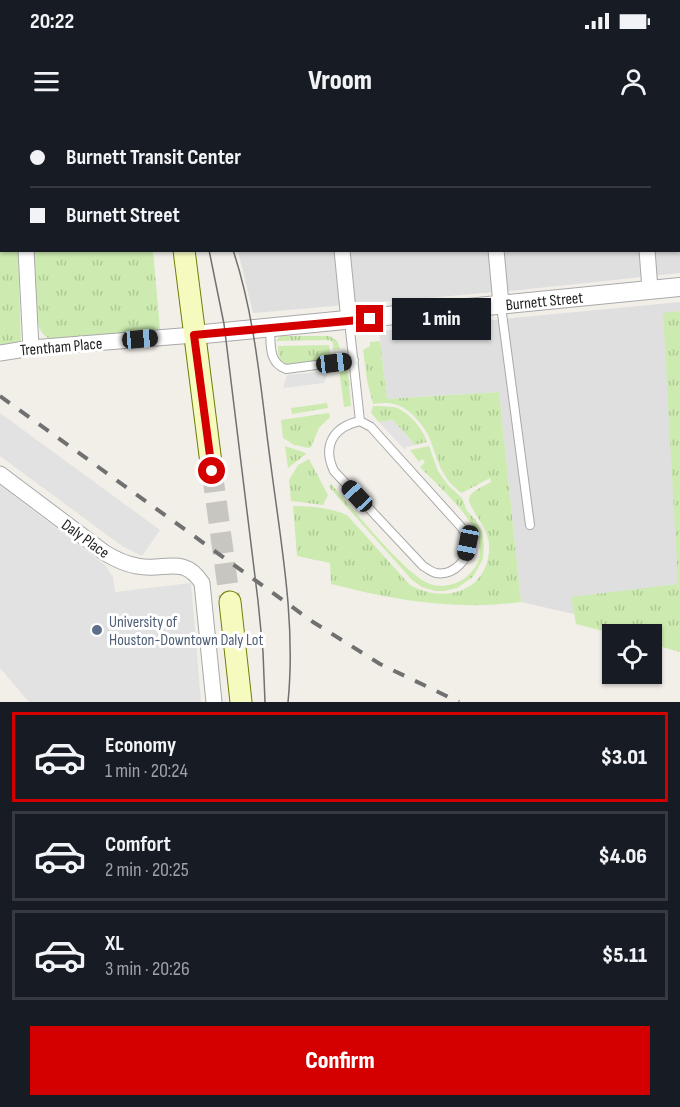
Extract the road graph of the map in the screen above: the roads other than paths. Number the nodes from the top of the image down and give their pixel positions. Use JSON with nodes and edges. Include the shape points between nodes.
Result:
{"nodes":[{"id":1,"x":26,"y":252,"type":"edge"},
{"id":2,"x":184,"y":252,"type":"edge"},
{"id":3,"x":342,"y":252,"type":"edge"},
{"id":4,"x":496,"y":252,"type":"edge"},
{"id":5,"x":647,"y":252,"type":"edge"},
{"id":6,"x":680,"y":286,"type":"edge"},
{"id":7,"x":651,"y":289,"type":"junction"},
{"id":8,"x":501,"y":304,"type":"junction"},
{"id":9,"x":349,"y":321,"type":"junction"},
{"id":10,"x":270,"y":327,"type":"junction"},
{"id":11,"x":194,"y":335,"type":"junction"},
{"id":12,"x":31,"y":348,"type":"junction"},
{"id":13,"x":0,"y":353,"type":"edge"},
{"id":14,"x":354,"y":360,"type":"junction"},
{"id":15,"x":360,"y":421,"type":"junction"},
{"id":16,"x":212,"y":471,"type":"tunnel mouth"},
{"id":17,"x":0,"y":474,"type":"edge"},
{"id":18,"x":530,"y":525,"type":"dead end"},
{"id":19,"x":230,"y":602,"type":"tunnel mouth"},
{"id":20,"x":214,"y":702,"type":"edge"},
{"id":21,"x":241,"y":702,"type":"edge"}],
"edges":[{"from":1,"to":12,"type":"street"},
{"from":2,"to":11,"type":"main road"},
{"from":3,"to":9,"type":"street"},
{"from":4,"to":8,"type":"street"},
{"from":5,"to":7,"type":"street"},
{"from":6,"to":7,"type":"street","name":"Burnett Street"},
{"from":7,"to":8,"type":"street","name":"Burnett Street"},
{"from":8,"to":9,"type":"street","name":"Burnett Street"},
{"from":8,"to":18,"type":"lane"},
{"from":9,"to":10,"type":"street","name":"Burnett Street"},
{"from":9,"to":14,"type":"lane"},
{"from":10,"to":11,"type":"street","name":"Burnett Street"},
{"from":10,"to":14,"type":"lane","via":[[277,366],[286,369]]},
{"from":11,"to":12,"type":"street","name":"Trentham Place"},
{"from":11,"to":16,"type":"main road"},
{"from":12,"to":13,"type":"street","name":"Trentham Place"},
{"from":14,"to":15,"type":"lane"},
{"from":15,"to":15,"type":"lane","via":[[371,427],[462,528],[468,543],[466,557],[458,568],[434,573],[423,566],[334,471],[329,460],[333,437],[340,428]]},
{"from":17,"to":20,"type":"street","name":"Daly Place","via":[[118,560],[138,567],[185,566],[195,572],[202,583]]},
{"from":19,"to":21,"type":"main road"}]}
